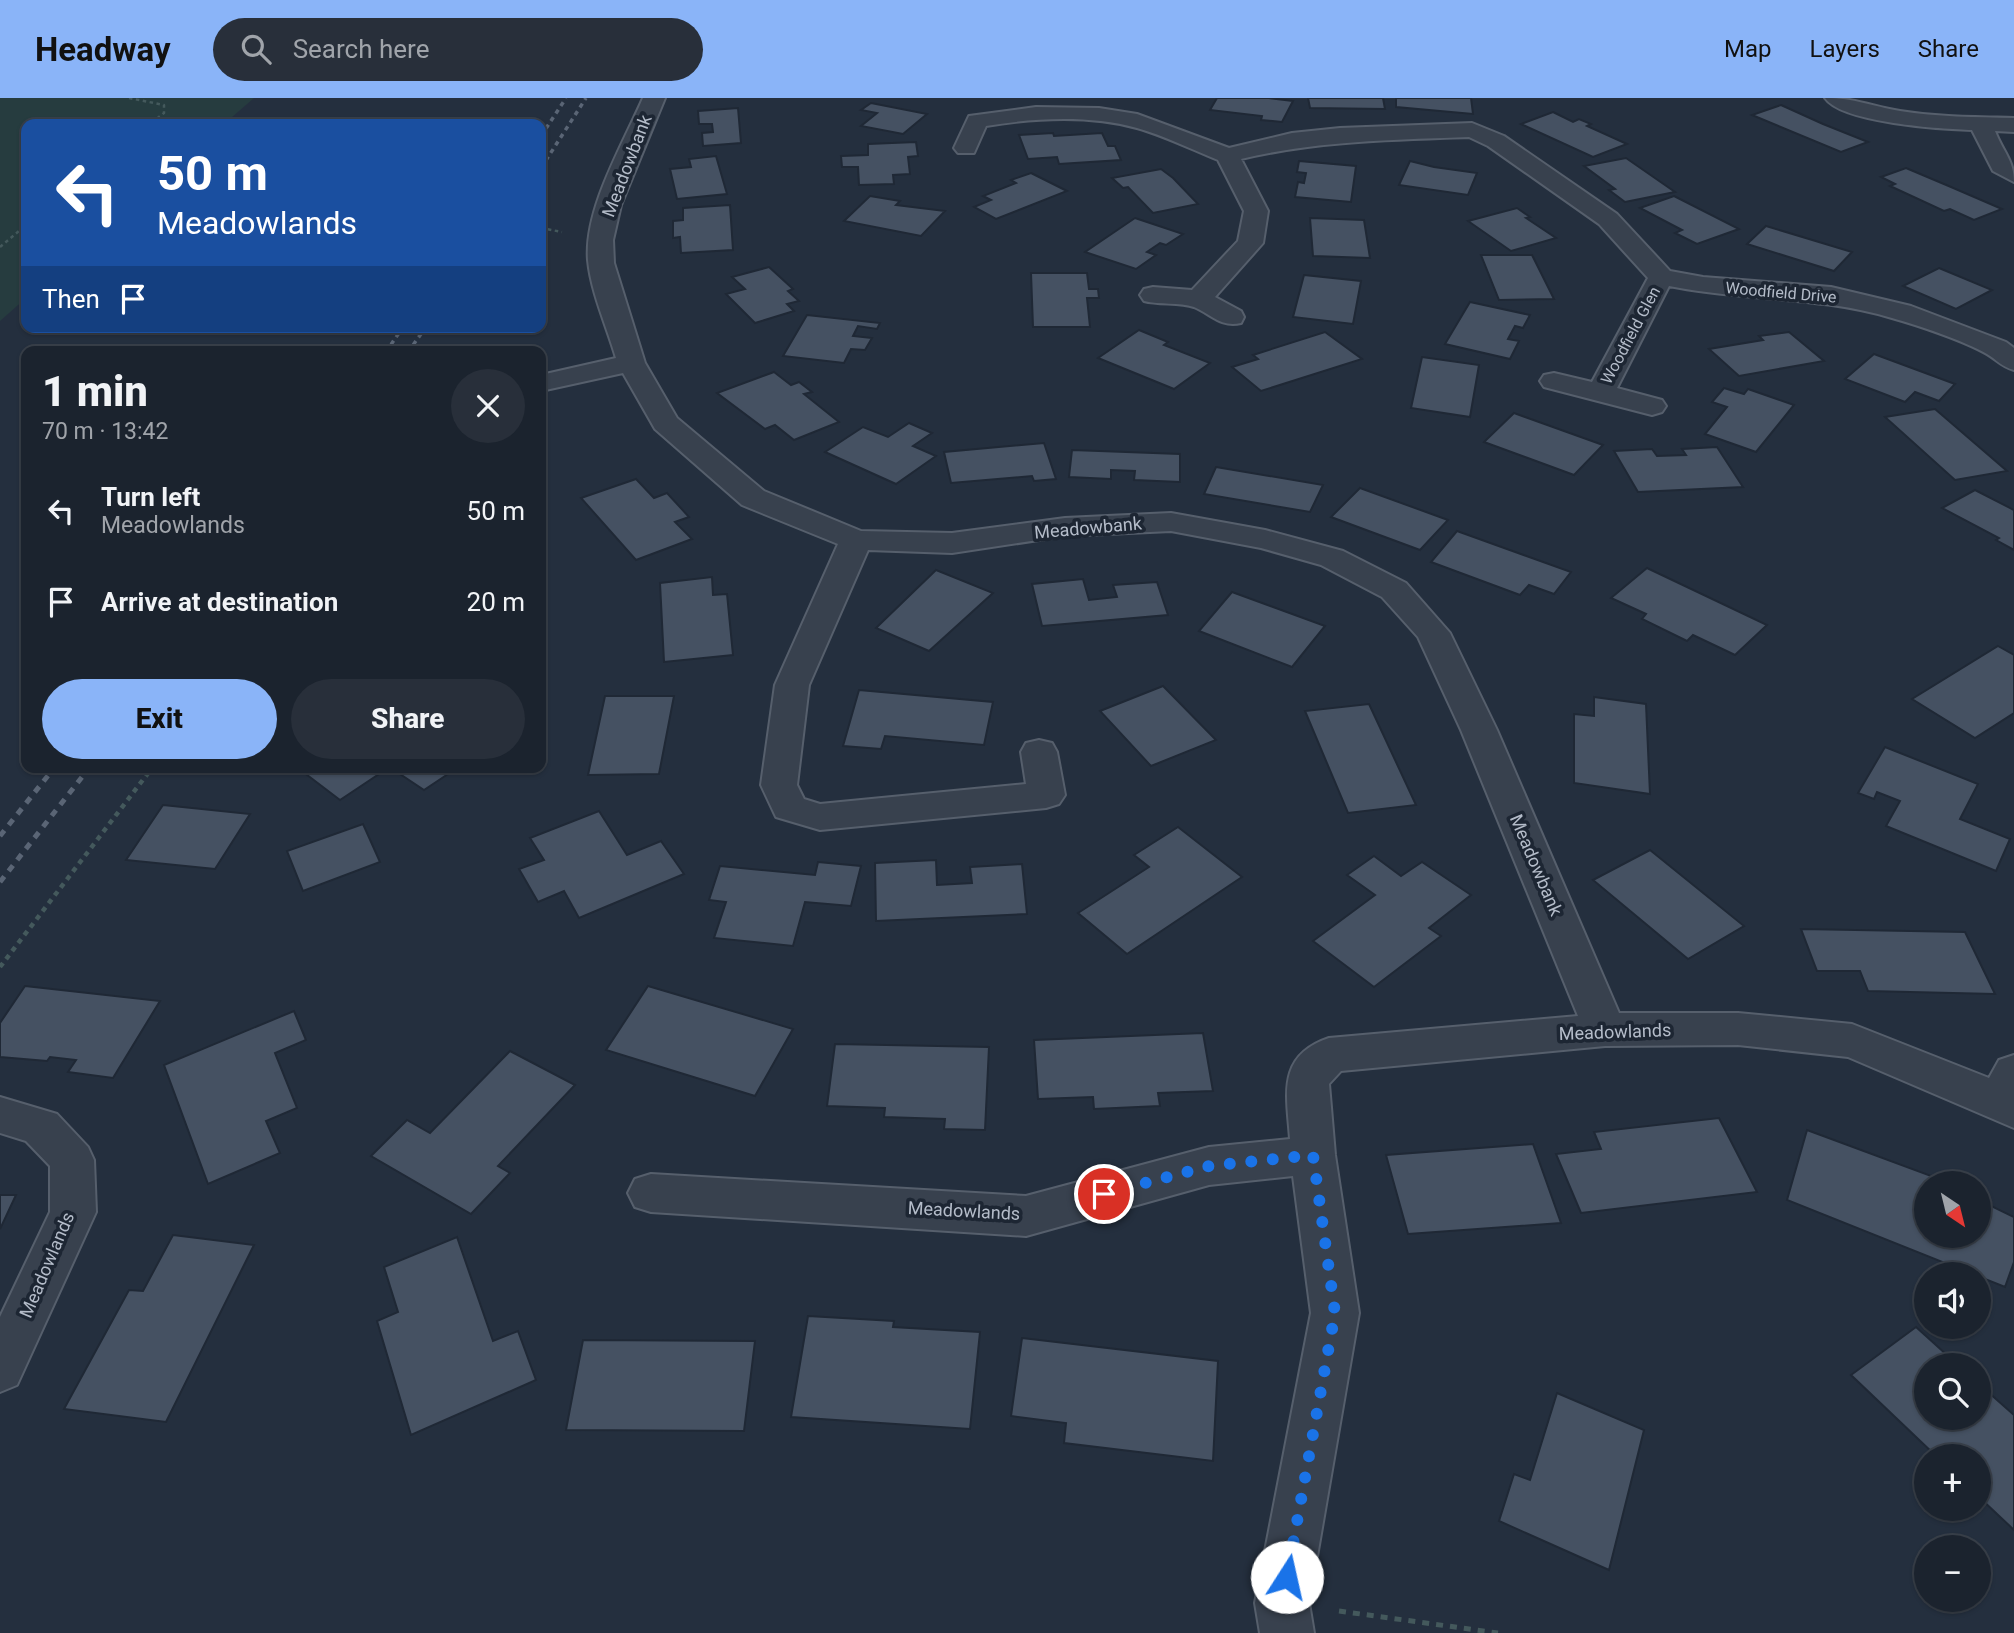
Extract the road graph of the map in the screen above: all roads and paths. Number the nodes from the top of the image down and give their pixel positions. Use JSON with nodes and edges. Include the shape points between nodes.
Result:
{"nodes":[{"id":1,"x":129,"y":98,"type":"edge"},
{"id":2,"x":654,"y":98,"type":"edge"},
{"id":3,"x":1836,"y":98,"type":"edge"},
{"id":4,"x":156,"y":119,"type":"edge"},
{"id":5,"x":1981,"y":123,"type":"junction"},
{"id":6,"x":2014,"y":125,"type":"edge"},
{"id":7,"x":966,"y":148,"type":"dead end"},
{"id":8,"x":1227,"y":155,"type":"junction"},
{"id":9,"x":2014,"y":175,"type":"edge"},
{"id":10,"x":21,"y":229,"type":"edge"},
{"id":11,"x":0,"y":247,"type":"edge"},
{"id":12,"x":1661,"y":278,"type":"junction"},
{"id":13,"x":1153,"y":295,"type":"dead end"},
{"id":14,"x":1199,"y":299,"type":"junction"},
{"id":15,"x":1231,"y":317,"type":"dead end"},
{"id":16,"x":2008,"y":350,"type":"edge"},
{"id":17,"x":631,"y":363,"type":"junction"},
{"id":18,"x":546,"y":382,"type":"edge"},
{"id":19,"x":1554,"y":382,"type":"dead end"},
{"id":20,"x":1600,"y":393,"type":"junction"},
{"id":21,"x":1652,"y":406,"type":"dead end"},
{"id":22,"x":856,"y":540,"type":"junction"},
{"id":23,"x":1039,"y":752,"type":"dead end"},
{"id":24,"x":148,"y":773,"type":"edge"},
{"id":25,"x":0,"y":967,"type":"edge"},
{"id":26,"x":1605,"y":1030,"type":"junction"},
{"id":27,"x":2009,"y":1094,"type":"edge"},
{"id":28,"x":0,"y":1115,"type":"edge"},
{"id":29,"x":1313,"y":1155,"type":"junction"},
{"id":30,"x":652,"y":1193,"type":"dead end"},
{"id":31,"x":0,"y":1368,"type":"edge"},
{"id":32,"x":1284,"y":1618,"type":"edge"},
{"id":33,"x":1498,"y":1633,"type":"edge"}],
"edges":[{"from":1,"to":4,"type":"path","via":[[164,105],[164,113]]},
{"from":2,"to":17,"type":"street","name":"Meadowbank","via":[[609,205],[600,240],[601,263]]},
{"from":3,"to":5,"type":"street","via":[[1871,111]]},
{"from":5,"to":6,"type":"street"},
{"from":5,"to":9,"type":"street","via":[[1991,150]]},
{"from":7,"to":8,"type":"street","via":[[977,121],[1094,114],[1138,121]]},
{"from":8,"to":12,"type":"street","via":[[1340,135],[1472,130],[1496,141],[1608,219]]},
{"from":8,"to":14,"type":"street","via":[[1256,211],[1250,243]]},
{"from":10,"to":11,"type":"path"},
{"from":12,"to":16,"type":"street","name":"Woodfield Drive","via":[[1832,295],[1902,312]]},
{"from":12,"to":20,"type":"street","name":"Woodfield Glen"},
{"from":13,"to":14,"type":"street"},
{"from":14,"to":15,"type":"street"},
{"from":17,"to":18,"type":"street"},
{"from":17,"to":22,"type":"street","name":"Meadowbank","via":[[665,423],[753,498]]},
{"from":19,"to":20,"type":"street","name":"Woodfield Glen"},
{"from":20,"to":21,"type":"street","name":"Woodfield Glen"},
{"from":22,"to":23,"type":"street","via":[[792,685],[779,785],[789,808],[820,817],[1046,795]]},
{"from":22,"to":26,"type":"street","name":"Meadowbank","via":[[952,543],[1065,527],[1171,522],[1332,558],[1394,590],[1433,633],[1479,730]]},
{"from":24,"to":25,"type":"path"},
{"from":26,"to":27,"type":"street","name":"Meadowlands","via":[[1738,1029],[1852,1041]]},
{"from":26,"to":29,"type":"street","name":"Meadowlands","via":[[1329,1055],[1307,1079]]},
{"from":28,"to":31,"type":"street","name":"Meadowlands","via":[[41,1127],[72,1160],[73,1212]]},
{"from":29,"to":30,"type":"street","name":"Meadowlands","via":[[1209,1166],[1026,1216]]},
{"from":29,"to":32,"type":"street","name":"Meadowlands","via":[[1335,1313]]},
{"from":32,"to":33,"type":"path"}]}
